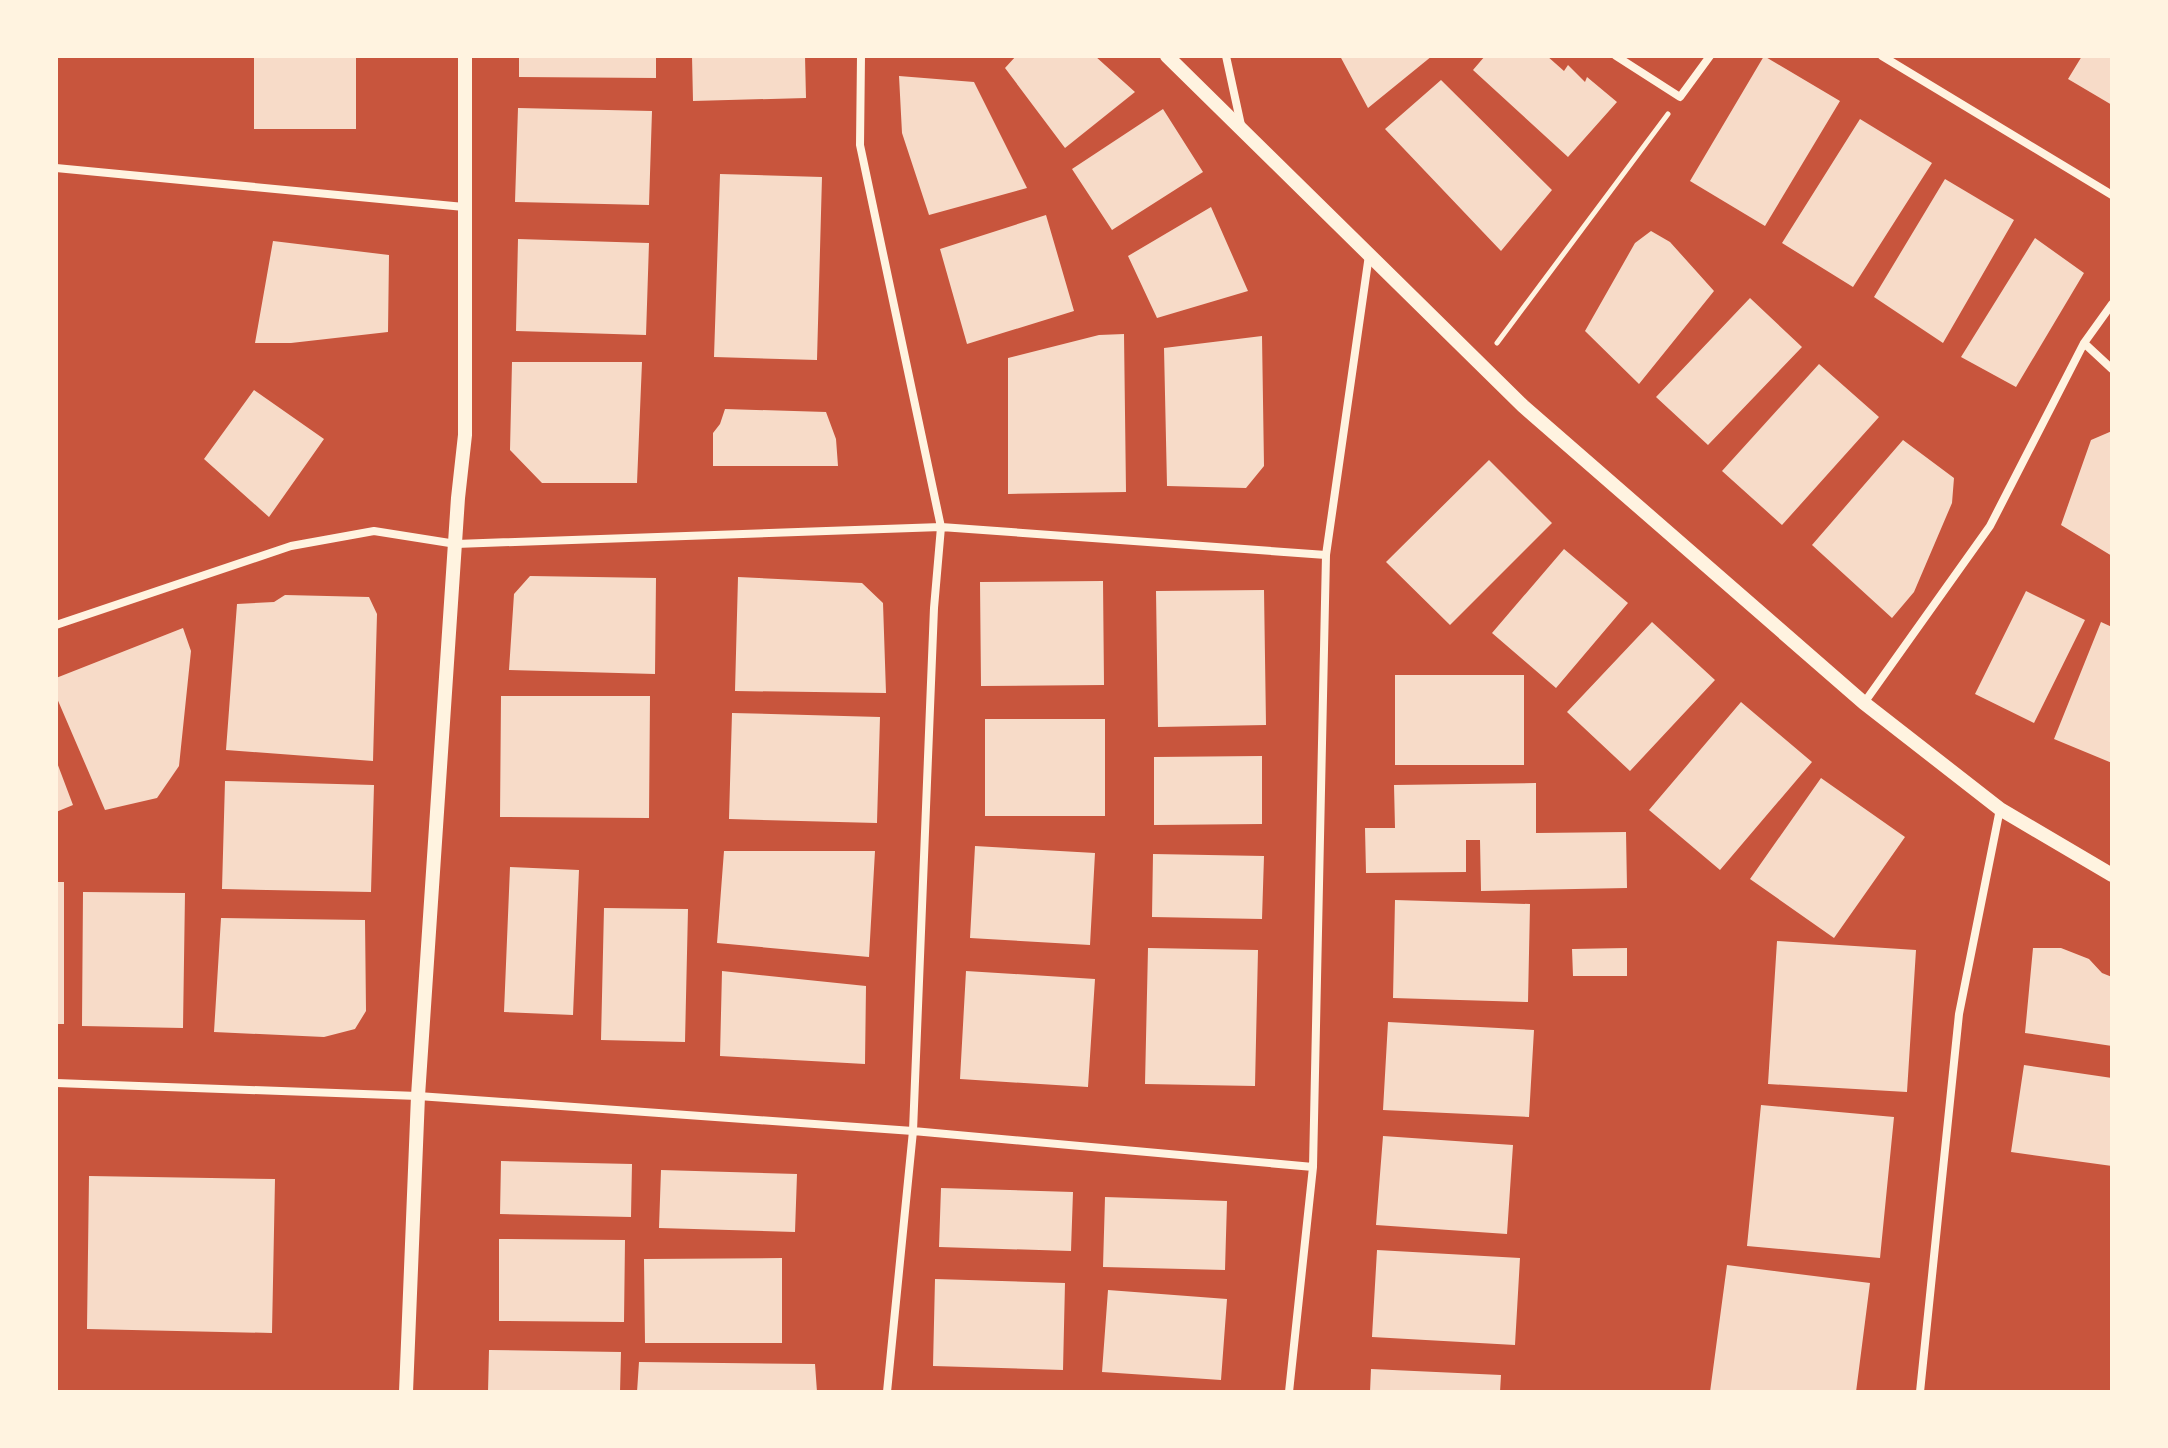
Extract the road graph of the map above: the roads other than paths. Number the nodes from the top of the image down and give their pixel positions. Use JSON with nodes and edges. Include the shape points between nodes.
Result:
{"nodes":[{"id":1,"x":465,"y":56,"type":"edge"},
{"id":2,"x":861,"y":56,"type":"edge"},
{"id":3,"x":1167,"y":56,"type":"edge"},
{"id":4,"x":1226,"y":56,"type":"edge"},
{"id":5,"x":1616,"y":56,"type":"edge"},
{"id":6,"x":1710,"y":56,"type":"edge"},
{"id":7,"x":1882,"y":56,"type":"edge"},
{"id":8,"x":1243,"y":131,"type":"junction"},
{"id":9,"x":56,"y":168,"type":"edge"},
{"id":10,"x":2112,"y":195,"type":"edge"},
{"id":11,"x":464,"y":207,"type":"junction"},
{"id":12,"x":1369,"y":254,"type":"junction"},
{"id":13,"x":2112,"y":304,"type":"edge"},
{"id":14,"x":2084,"y":343,"type":"junction"},
{"id":15,"x":2112,"y":369,"type":"edge"},
{"id":16,"x":941,"y":527,"type":"junction"},
{"id":17,"x":456,"y":544,"type":"junction"},
{"id":18,"x":1326,"y":555,"type":"junction"},
{"id":19,"x":56,"y":625,"type":"edge"},
{"id":20,"x":1864,"y":703,"type":"junction"},
{"id":21,"x":2000,"y":809,"type":"junction"},
{"id":22,"x":2108,"y":871,"type":"edge"},
{"id":23,"x":56,"y":1083,"type":"edge"},
{"id":24,"x":418,"y":1096,"type":"junction"},
{"id":25,"x":913,"y":1131,"type":"junction"},
{"id":26,"x":1313,"y":1167,"type":"junction"},
{"id":27,"x":406,"y":1392,"type":"edge"},
{"id":28,"x":887,"y":1392,"type":"edge"},
{"id":29,"x":1289,"y":1392,"type":"edge"},
{"id":30,"x":1920,"y":1392,"type":"edge"}],
"edges":[{"from":1,"to":11,"type":"street"},
{"from":2,"to":16,"type":"street","via":[[860,145]]},
{"from":3,"to":8,"type":"street"},
{"from":4,"to":8,"type":"street"},
{"from":5,"to":6,"type":"street","via":[[1680,97]]},
{"from":7,"to":10,"type":"street"},
{"from":8,"to":12,"type":"street"},
{"from":9,"to":11,"type":"street"},
{"from":11,"to":17,"type":"street","via":[[465,435]]},
{"from":12,"to":18,"type":"street"},
{"from":12,"to":20,"type":"street","via":[[1523,406]]},
{"from":13,"to":14,"type":"street"},
{"from":14,"to":15,"type":"street"},
{"from":14,"to":20,"type":"street","via":[[1990,526]]},
{"from":16,"to":17,"type":"street"},
{"from":16,"to":18,"type":"street"},
{"from":16,"to":25,"type":"street"},
{"from":17,"to":19,"type":"street","via":[[374,531],[291,546]]},
{"from":17,"to":24,"type":"street"},
{"from":18,"to":26,"type":"street"},
{"from":20,"to":21,"type":"street"},
{"from":21,"to":22,"type":"street"},
{"from":21,"to":30,"type":"street","via":[[1959,1014]]},
{"from":23,"to":24,"type":"street"},
{"from":24,"to":25,"type":"street"},
{"from":24,"to":27,"type":"street"},
{"from":25,"to":26,"type":"street"},
{"from":25,"to":28,"type":"street"},
{"from":26,"to":29,"type":"street"}]}
